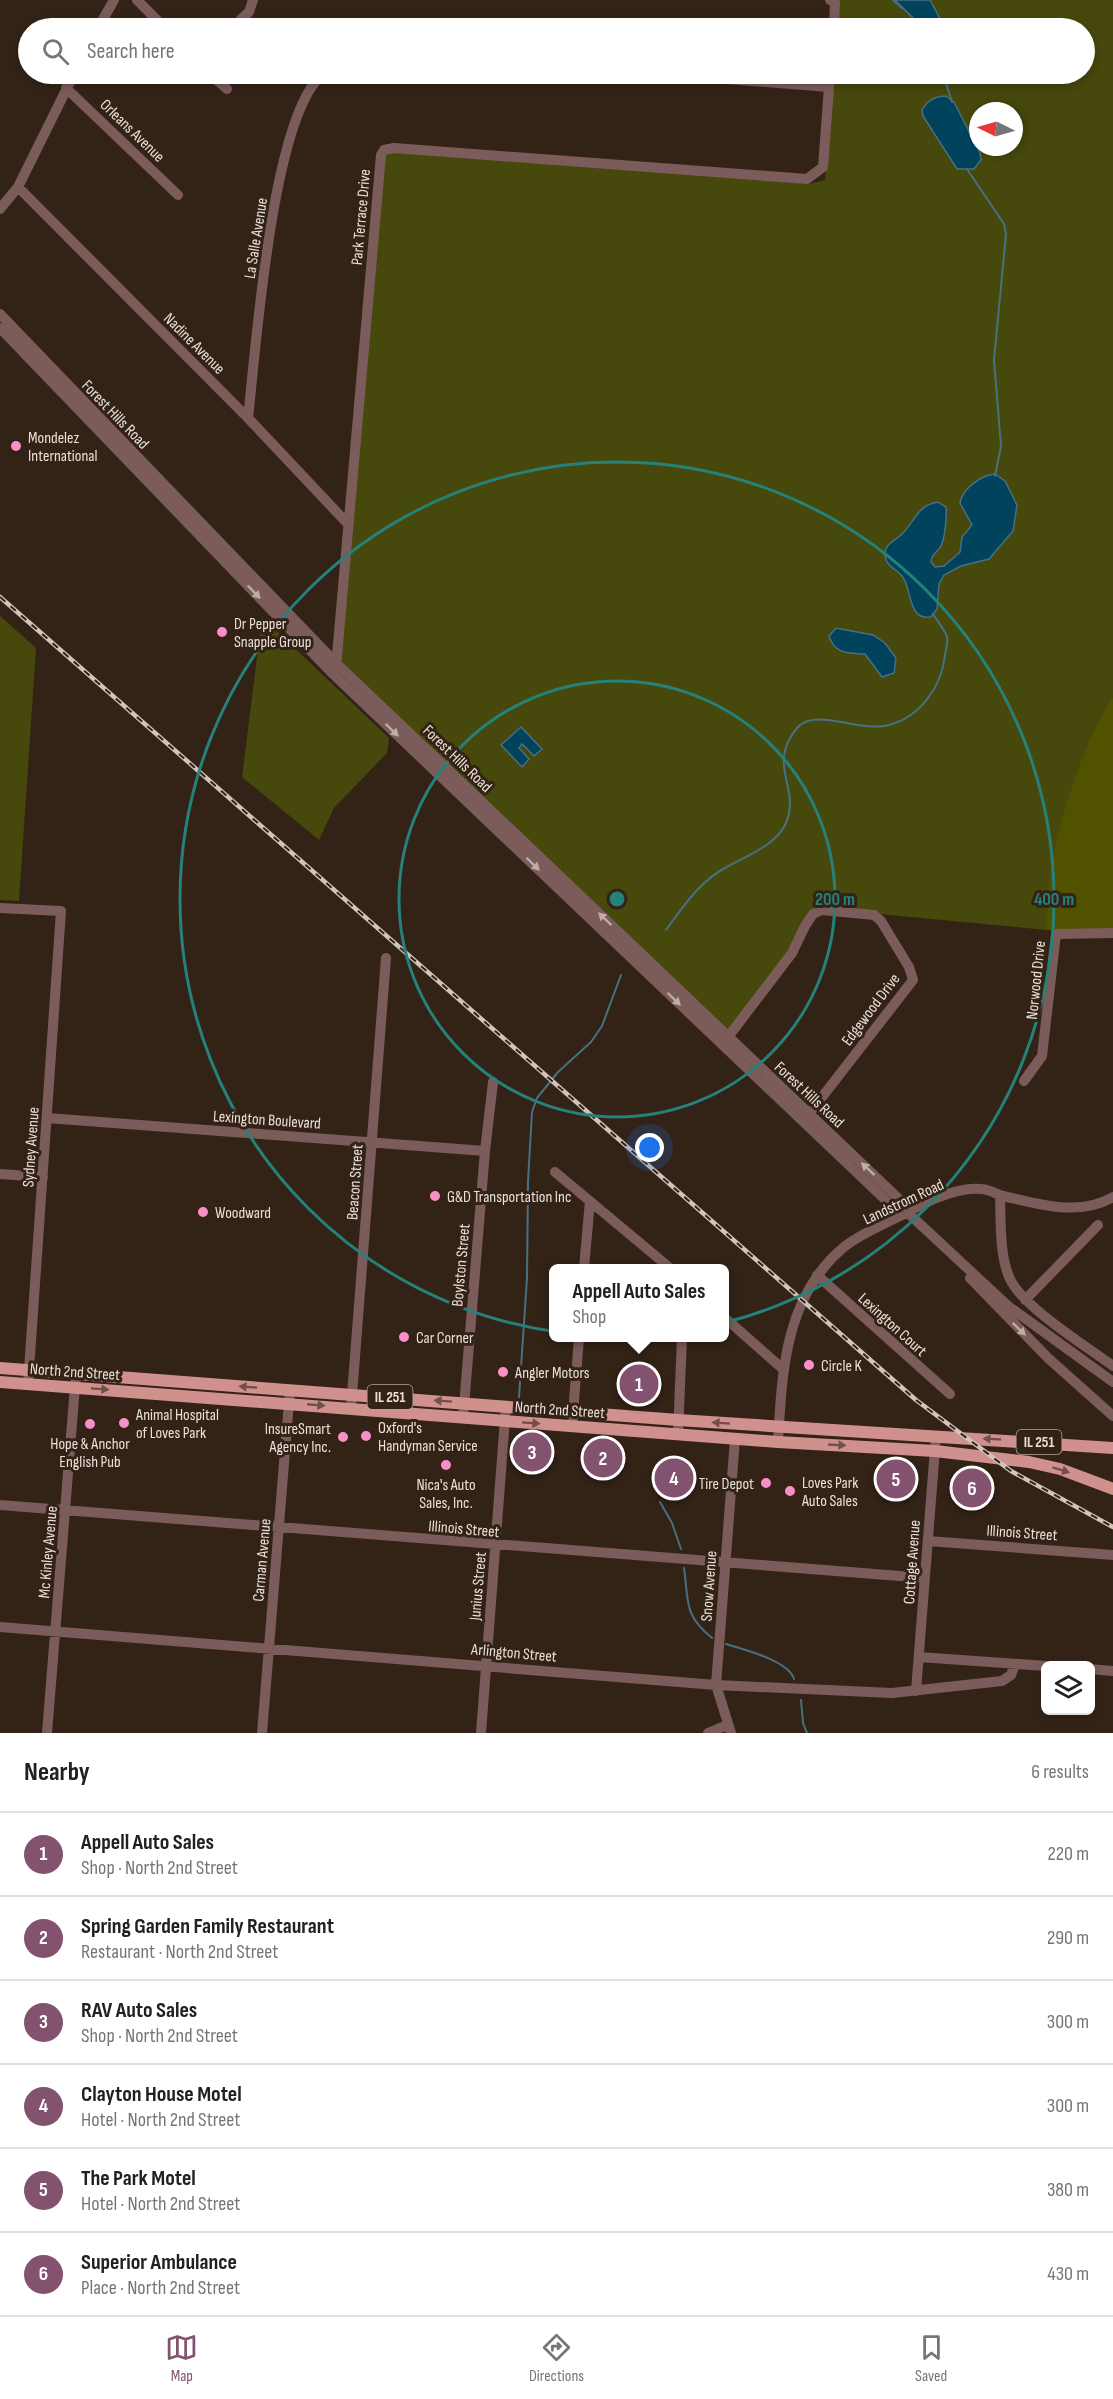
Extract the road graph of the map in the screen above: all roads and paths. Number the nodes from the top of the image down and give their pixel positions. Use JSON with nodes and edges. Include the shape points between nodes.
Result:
{"nodes":[{"id":1,"x":114,"y":0,"type":"edge"},
{"id":2,"x":137,"y":0,"type":"edge"},
{"id":3,"x":253,"y":0,"type":"edge"},
{"id":4,"x":830,"y":0,"type":"edge"},
{"id":5,"x":104,"y":18,"type":"edge"},
{"id":6,"x":155,"y":18,"type":"edge"},
{"id":7,"x":243,"y":18,"type":"edge"},
{"id":8,"x":834,"y":18,"type":"edge"},
{"id":9,"x":68,"y":84,"type":"edge"},
{"id":10,"x":221,"y":84,"type":"edge"},
{"id":11,"x":314,"y":84,"type":"edge"},
{"id":12,"x":791,"y":84,"type":"edge"},
{"id":13,"x":829,"y":84,"type":"edge"},
{"id":14,"x":829,"y":87,"type":"junction"},
{"id":15,"x":66,"y":88,"type":"junction"},
{"id":16,"x":227,"y":89,"type":"dead end"},
{"id":17,"x":18,"y":186,"type":"junction"},
{"id":18,"x":178,"y":195,"type":"dead end"},
{"id":19,"x":0,"y":209,"type":"edge"},
{"id":20,"x":0,"y":314,"type":"edge"},
{"id":21,"x":0,"y":328,"type":"edge"},
{"id":22,"x":248,"y":418,"type":"junction"},
{"id":23,"x":129,"y":456,"type":"junction"},
{"id":24,"x":347,"y":523,"type":"junction"},
{"id":25,"x":335,"y":669,"type":"junction"},
{"id":26,"x":0,"y":908,"type":"edge"},
{"id":27,"x":1113,"y":933,"type":"edge"},
{"id":28,"x":386,"y":958,"type":"dead end"},
{"id":29,"x":725,"y":1041,"type":"junction"},
{"id":30,"x":1024,"y":1081,"type":"dead end"},
{"id":31,"x":493,"y":1082,"type":"dead end"},
{"id":32,"x":47,"y":1118,"type":"junction"},
{"id":33,"x":806,"y":1118,"type":"junction"},
{"id":34,"x":372,"y":1142,"type":"junction"},
{"id":35,"x":485,"y":1151,"type":"junction"},
{"id":36,"x":555,"y":1172,"type":"dead end"},
{"id":37,"x":0,"y":1174,"type":"edge"},
{"id":38,"x":43,"y":1177,"type":"junction"},
{"id":39,"x":1000,"y":1195,"type":"junction"},
{"id":40,"x":1113,"y":1197,"type":"edge"},
{"id":41,"x":590,"y":1201,"type":"junction"},
{"id":42,"x":907,"y":1212,"type":"junction"},
{"id":43,"x":1098,"y":1226,"type":"dead end"},
{"id":44,"x":937,"y":1239,"type":"junction"},
{"id":45,"x":584,"y":1264,"type":"edge"},
{"id":46,"x":664,"y":1264,"type":"edge"},
{"id":47,"x":817,"y":1275,"type":"junction"},
{"id":48,"x":1025,"y":1300,"type":"junction"},
{"id":49,"x":729,"y":1321,"type":"edge"},
{"id":50,"x":579,"y":1342,"type":"edge"},
{"id":51,"x":682,"y":1342,"type":"edge"},
{"id":52,"x":1113,"y":1366,"type":"edge"},
{"id":53,"x":0,"y":1368,"type":"edge"},
{"id":54,"x":28,"y":1370,"type":"junction"},
{"id":55,"x":784,"y":1370,"type":"junction"},
{"id":56,"x":76,"y":1374,"type":"junction"},
{"id":57,"x":0,"y":1382,"type":"edge"},
{"id":58,"x":1113,"y":1382,"type":"edge"},
{"id":59,"x":28,"y":1384,"type":"junction"},
{"id":60,"x":75,"y":1387,"type":"junction"},
{"id":61,"x":950,"y":1394,"type":"dead end"},
{"id":62,"x":352,"y":1395,"type":"junction"},
{"id":63,"x":289,"y":1397,"type":"junction"},
{"id":64,"x":464,"y":1402,"type":"junction"},
{"id":65,"x":506,"y":1406,"type":"junction"},
{"id":66,"x":351,"y":1408,"type":"junction"},
{"id":67,"x":573,"y":1411,"type":"junction"},
{"id":68,"x":1113,"y":1416,"type":"edge"},
{"id":69,"x":463,"y":1418,"type":"junction"},
{"id":70,"x":678,"y":1420,"type":"junction"},
{"id":71,"x":504,"y":1421,"type":"junction"},
{"id":72,"x":572,"y":1426,"type":"junction"},
{"id":73,"x":779,"y":1427,"type":"junction"},
{"id":74,"x":678,"y":1433,"type":"junction"},
{"id":75,"x":936,"y":1436,"type":"junction"},
{"id":76,"x":735,"y":1439,"type":"junction"},
{"id":77,"x":778,"y":1442,"type":"junction"},
{"id":78,"x":1113,"y":1449,"type":"edge"},
{"id":79,"x":935,"y":1451,"type":"junction"},
{"id":80,"x":1113,"y":1489,"type":"edge"},
{"id":81,"x":0,"y":1505,"type":"edge"},
{"id":82,"x":65,"y":1510,"type":"junction"},
{"id":83,"x":279,"y":1527,"type":"junction"},
{"id":84,"x":928,"y":1541,"type":"junction"},
{"id":85,"x":495,"y":1546,"type":"junction"},
{"id":86,"x":1113,"y":1555,"type":"edge"},
{"id":87,"x":725,"y":1562,"type":"junction"},
{"id":88,"x":925,"y":1578,"type":"junction"},
{"id":89,"x":0,"y":1627,"type":"edge"},
{"id":90,"x":55,"y":1631,"type":"junction"},
{"id":91,"x":269,"y":1649,"type":"junction"},
{"id":92,"x":919,"y":1657,"type":"junction"},
{"id":93,"x":486,"y":1664,"type":"junction"},
{"id":94,"x":1015,"y":1664,"type":"junction"},
{"id":95,"x":1041,"y":1666,"type":"edge"},
{"id":96,"x":1095,"y":1669,"type":"edge"},
{"id":97,"x":1113,"y":1671,"type":"edge"},
{"id":98,"x":716,"y":1685,"type":"junction"},
{"id":99,"x":916,"y":1691,"type":"junction"},
{"id":100,"x":729,"y":1729,"type":"edge"},
{"id":101,"x":47,"y":1733,"type":"edge"},
{"id":102,"x":262,"y":1733,"type":"edge"},
{"id":103,"x":480,"y":1733,"type":"edge"},
{"id":104,"x":708,"y":1733,"type":"edge"}],
"edges":[{"from":1,"to":5,"type":"street"},
{"from":2,"to":6,"type":"street"},
{"from":3,"to":7,"type":"street"},
{"from":4,"to":8,"type":"street","via":[[835,3]]},
{"from":9,"to":15,"type":"street"},
{"from":10,"to":16,"type":"street"},
{"from":11,"to":22,"type":"street","name":"La Salle Avenue","via":[[293,122],[285,154],[268,243]]},
{"from":12,"to":14,"type":"street"},
{"from":13,"to":14,"type":"street"},
{"from":14,"to":24,"type":"street","name":"Park Terrace Drive","via":[[823,167],[807,179],[384,150]]},
{"from":15,"to":17,"type":"street"},
{"from":15,"to":18,"type":"street","name":"Orleans Avenue"},
{"from":17,"to":19,"type":"street"},
{"from":17,"to":22,"type":"street","name":"Nadine Avenue"},
{"from":20,"to":23,"type":"street","name":"Forest Hills Road"},
{"from":21,"to":23,"type":"street","name":"Forest Hills Road"},
{"from":22,"to":24,"type":"street","name":"Nadine Avenue"},
{"from":23,"to":25,"type":"street","name":"Forest Hills Road"},
{"from":24,"to":25,"type":"street","name":"Park Terrace Drive"},
{"from":25,"to":29,"type":"street","name":"Forest Hills Road"},
{"from":26,"to":32,"type":"street","name":"Sydney Avenue","via":[[61,911]]},
{"from":27,"to":30,"type":"street","name":"Norwood Drive","via":[[1056,934],[1042,1056]]},
{"from":28,"to":34,"type":"street","name":"Beacon Street"},
{"from":29,"to":33,"type":"street","name":"Forest Hills Road"},
{"from":29,"to":33,"type":"street","name":"Edgewood Drive","via":[[792,953],[813,914],[822,910],[865,912],[881,921],[913,980]]},
{"from":31,"to":35,"type":"street","name":"Boylston Street"},
{"from":32,"to":34,"type":"street","name":"Lexington Boulevard"},
{"from":32,"to":38,"type":"street","name":"Sydney Avenue"},
{"from":33,"to":42,"type":"street","name":"Forest Hills Road","via":[[898,1198]]},
{"from":34,"to":35,"type":"street","name":"Lexington Boulevard"},
{"from":34,"to":62,"type":"street","name":"Beacon Street"},
{"from":35,"to":64,"type":"street","name":"Boylston Street"},
{"from":36,"to":41,"type":"street"},
{"from":37,"to":38,"type":"street"},
{"from":38,"to":54,"type":"street","name":"Sydney Avenue"},
{"from":39,"to":40,"type":"street","name":"Landstrom Road","via":[[1084,1208]]},
{"from":39,"to":42,"type":"street","name":"Landstrom Road","via":[[982,1189],[959,1191]]},
{"from":39,"to":48,"type":"street","via":[[1010,1279]]},
{"from":41,"to":45,"type":"street"},
{"from":41,"to":46,"type":"street"},
{"from":42,"to":44,"type":"street","name":"Forest Hills Road"},
{"from":42,"to":47,"type":"street","name":"Landstrom Road","via":[[845,1246]]},
{"from":43,"to":48,"type":"street"},
{"from":44,"to":58,"type":"street","name":"Forest Hills Road","via":[[1008,1306]]},
{"from":44,"to":68,"type":"street","name":"Forest Hills Road","one_way":true,"via":[[988,1299]]},
{"from":47,"to":55,"type":"street","name":"Landstrom Road","via":[[797,1310]]},
{"from":47,"to":61,"type":"street","name":"Lexington Court"},
{"from":48,"to":52,"type":"street"},
{"from":49,"to":55,"type":"street"},
{"from":50,"to":67,"type":"street"},
{"from":51,"to":70,"type":"street"},
{"from":53,"to":54,"type":"main road","name":"North 2nd Street","number":"IL 251"},
{"from":54,"to":56,"type":"main road","name":"North 2nd Street","number":"IL 251"},
{"from":54,"to":59,"type":"street","name":"Sydney Avenue"},
{"from":55,"to":73,"type":"street"},
{"from":56,"to":60,"type":"street","name":"Mc Kinley Avenue"},
{"from":63,"to":56,"type":"main road","name":"North 2nd Street","number":"IL 251","one_way":true},
{"from":57,"to":59,"type":"main road","name":"North 2nd Street","number":"IL 251"},
{"from":59,"to":60,"type":"main road","name":"North 2nd Street","number":"IL 251"},
{"from":60,"to":63,"type":"main road","name":"North 2nd Street","number":"IL 251","one_way":true},
{"from":60,"to":82,"type":"street","name":"Mc Kinley Avenue"},
{"from":62,"to":63,"type":"main road","name":"North 2nd Street","number":"IL 251"},
{"from":64,"to":62,"type":"main road","name":"North 2nd Street","number":"IL 251","one_way":true},
{"from":62,"to":66,"type":"street","name":"Beacon Street"},
{"from":63,"to":66,"type":"main road","name":"North 2nd Street","number":"IL 251","one_way":true},
{"from":63,"to":83,"type":"street","name":"Carman Avenue"},
{"from":64,"to":65,"type":"main road","name":"North 2nd Street","number":"IL 251"},
{"from":64,"to":69,"type":"street","name":"Boylston Street"},
{"from":65,"to":67,"type":"main road","name":"North 2nd Street","number":"IL 251"},
{"from":65,"to":71,"type":"street","name":"Junius Street"},
{"from":66,"to":69,"type":"main road","name":"North 2nd Street","number":"IL 251"},
{"from":67,"to":70,"type":"main road","name":"North 2nd Street","number":"IL 251"},
{"from":67,"to":72,"type":"street"},
{"from":69,"to":71,"type":"main road","name":"North 2nd Street","number":"IL 251"},
{"from":73,"to":70,"type":"main road","name":"North 2nd Street","number":"IL 251","one_way":true},
{"from":70,"to":74,"type":"street"},
{"from":71,"to":72,"type":"main road","name":"North 2nd Street","number":"IL 251","one_way":true},
{"from":71,"to":85,"type":"street","name":"Junius Street"},
{"from":72,"to":74,"type":"main road","name":"North 2nd Street","number":"IL 251"},
{"from":73,"to":75,"type":"main road","name":"North 2nd Street","number":"IL 251"},
{"from":73,"to":77,"type":"street"},
{"from":74,"to":76,"type":"main road","name":"North 2nd Street","number":"IL 251"},
{"from":78,"to":75,"type":"main road","name":"North 2nd Street","number":"IL 251","one_way":true},
{"from":75,"to":79,"type":"street","name":"Cottage Avenue"},
{"from":76,"to":77,"type":"main road","name":"North 2nd Street","number":"IL 251"},
{"from":76,"to":87,"type":"street","name":"Snow Avenue"},
{"from":77,"to":79,"type":"main road","name":"North 2nd Street","number":"IL 251","one_way":true},
{"from":79,"to":80,"type":"main road","name":"North 2nd Street","number":"IL 251","one_way":true,"via":[[1029,1462]]},
{"from":79,"to":84,"type":"street","name":"Cottage Avenue"},
{"from":81,"to":82,"type":"street","name":"Illinois Street"},
{"from":82,"to":83,"type":"street","name":"Illinois Street"},
{"from":82,"to":90,"type":"street","name":"Mc Kinley Avenue"},
{"from":83,"to":85,"type":"street","name":"Illinois Street"},
{"from":83,"to":91,"type":"street","name":"Carman Avenue"},
{"from":84,"to":86,"type":"street","name":"Illinois Street"},
{"from":84,"to":88,"type":"street","name":"Cottage Avenue"},
{"from":85,"to":87,"type":"street","name":"Illinois Street"},
{"from":85,"to":93,"type":"street","name":"Junius Street"},
{"from":87,"to":88,"type":"street","name":"Illinois Street"},
{"from":87,"to":98,"type":"street","name":"Snow Avenue"},
{"from":88,"to":92,"type":"street","name":"Cottage Avenue"},
{"from":89,"to":90,"type":"street","name":"Arlington Street"},
{"from":90,"to":91,"type":"street","name":"Arlington Street"},
{"from":90,"to":101,"type":"street","name":"Mc Kinley Avenue"},
{"from":91,"to":93,"type":"street","name":"Arlington Street"},
{"from":91,"to":102,"type":"street","name":"Carman Avenue"},
{"from":92,"to":94,"type":"street"},
{"from":92,"to":99,"type":"street","name":"Cottage Avenue"},
{"from":93,"to":98,"type":"street","name":"Arlington Street"},
{"from":93,"to":103,"type":"street","name":"Junius Street"},
{"from":94,"to":95,"type":"street"},
{"from":94,"to":99,"type":"street","name":"Arlington Street","via":[[1011,1675],[1002,1681]]},
{"from":96,"to":97,"type":"street"},
{"from":98,"to":99,"type":"street","name":"Arlington Street"},
{"from":98,"to":100,"type":"street","name":"Snow Avenue"},
{"from":100,"to":104,"type":"street"}]}
